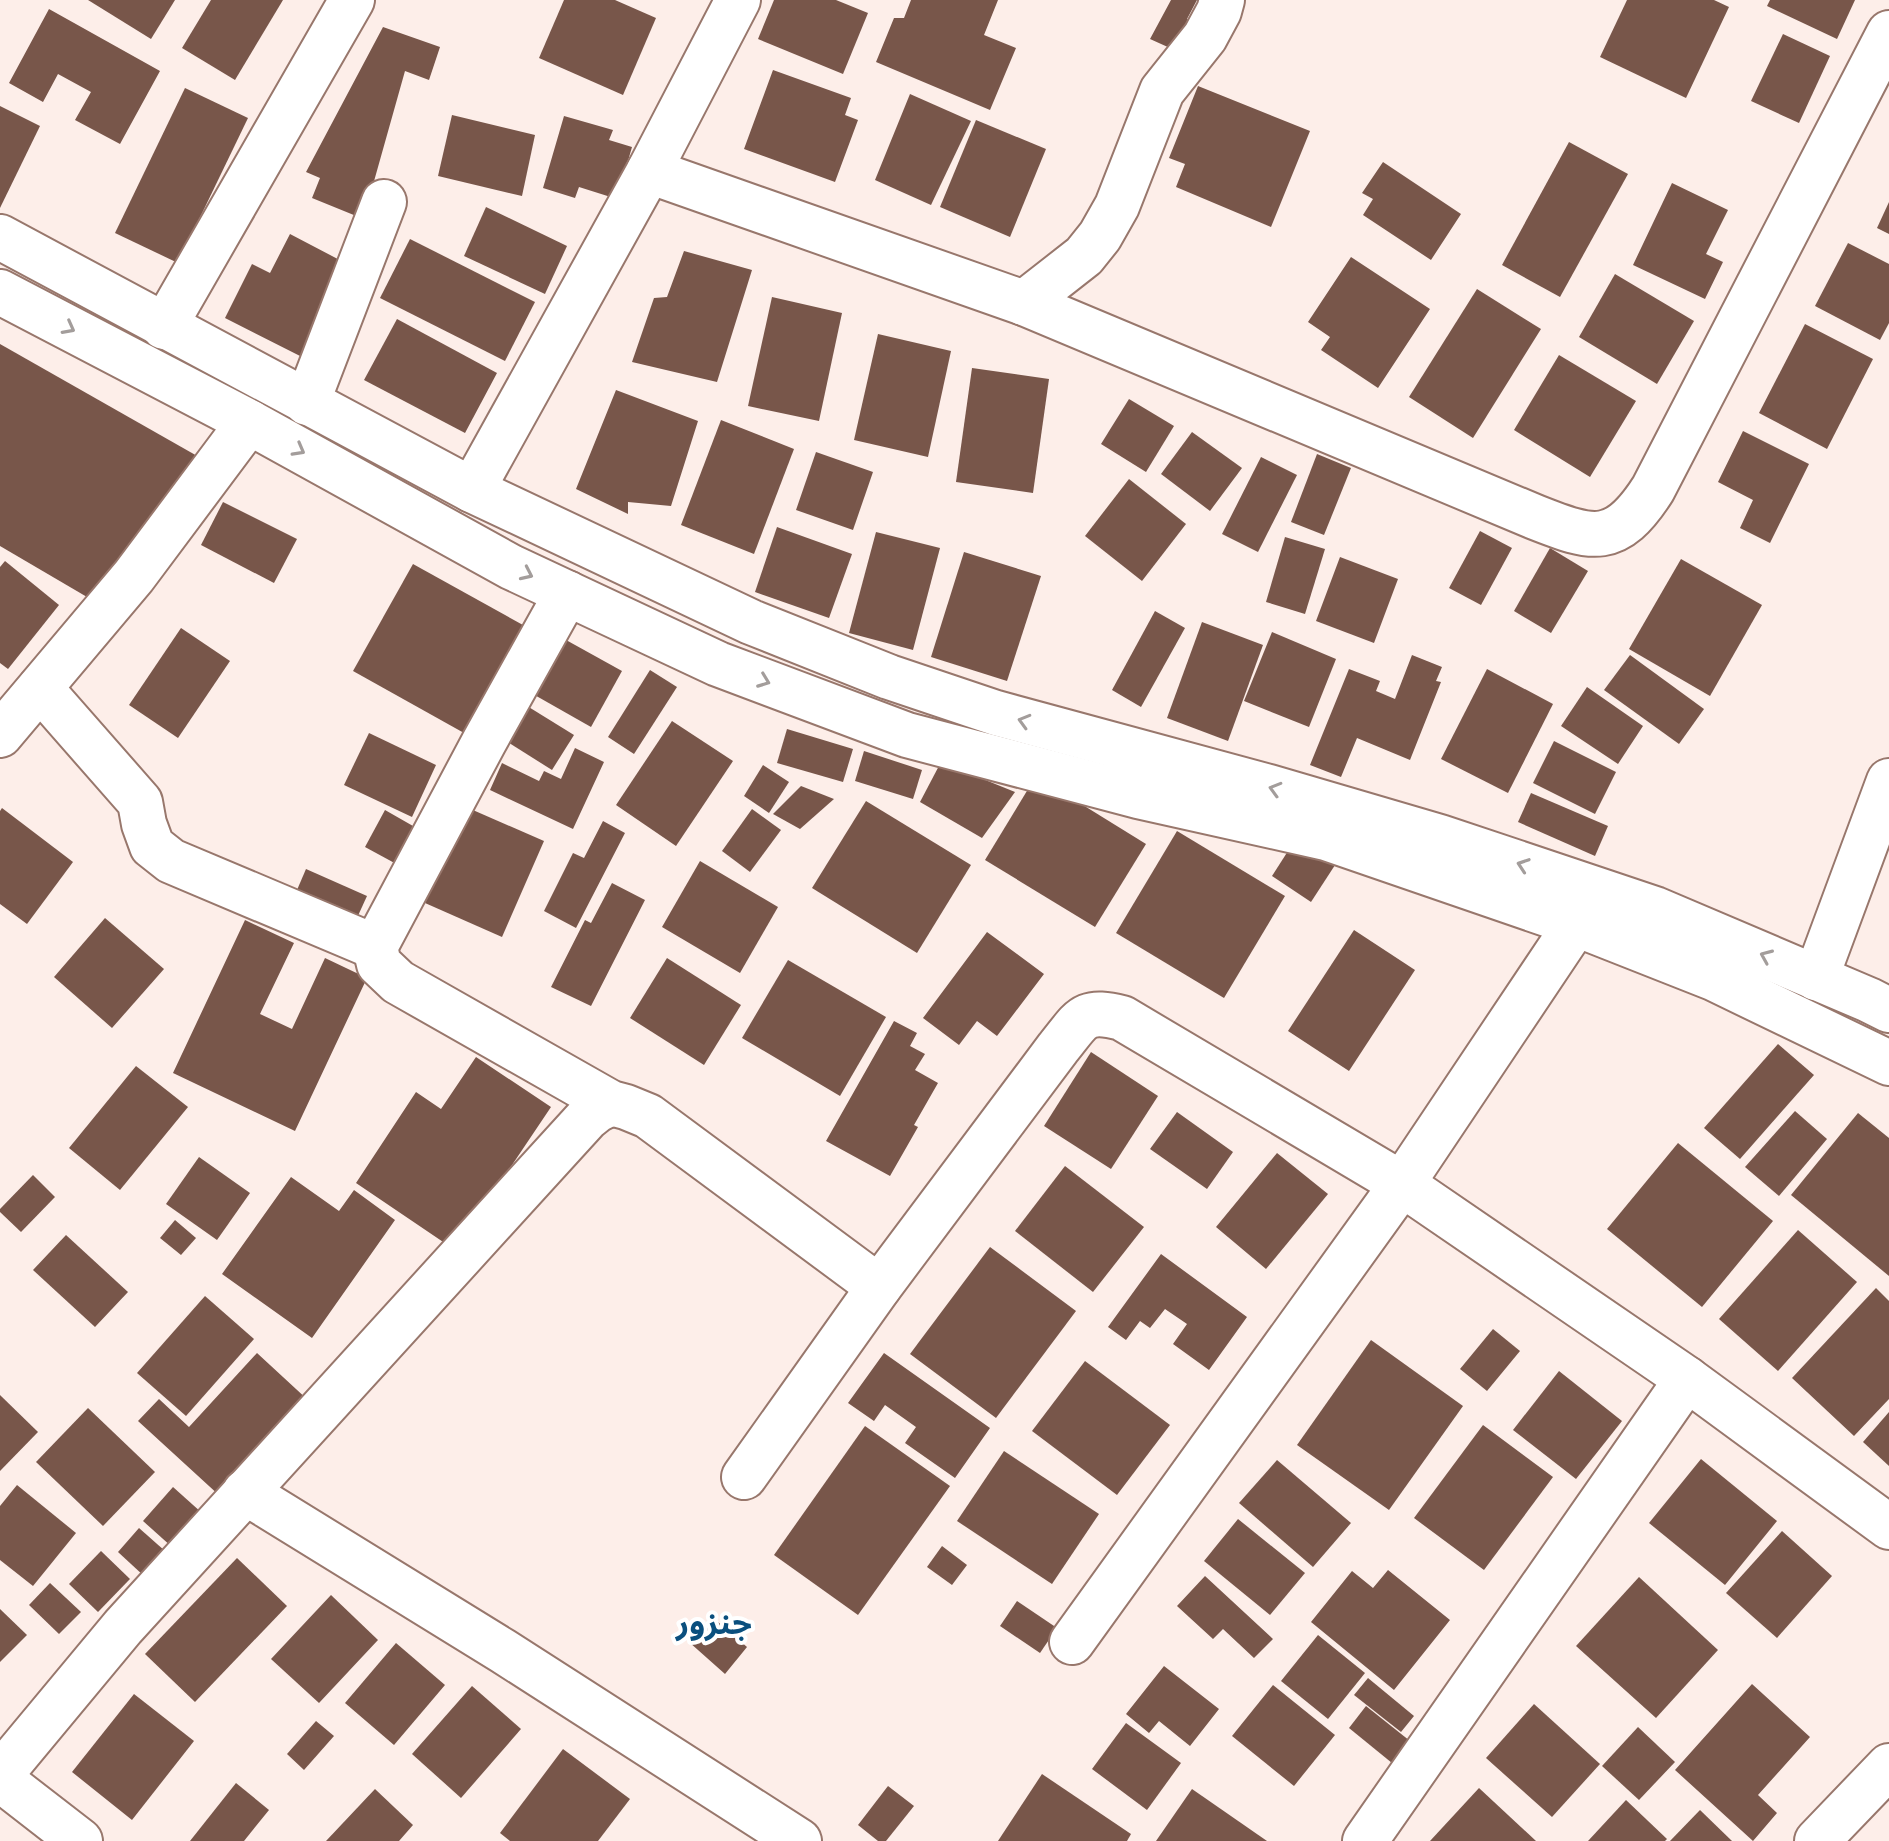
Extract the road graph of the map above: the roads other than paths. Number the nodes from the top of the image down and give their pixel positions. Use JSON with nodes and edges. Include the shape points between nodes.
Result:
{"nodes":[{"id":1,"x":352,"y":0,"type":"edge"},
{"id":2,"x":738,"y":0,"type":"edge"},
{"id":3,"x":1222,"y":0,"type":"edge"},
{"id":4,"x":1889,"y":33,"type":"edge"},
{"id":5,"x":649,"y":171,"type":"junction"},
{"id":6,"x":384,"y":202,"type":"dead end"},
{"id":7,"x":0,"y":237,"type":"edge"},
{"id":8,"x":0,"y":292,"type":"edge"},
{"id":9,"x":1024,"y":303,"type":"junction"},
{"id":10,"x":164,"y":327,"type":"junction"},
{"id":11,"x":307,"y":403,"type":"junction"},
{"id":12,"x":249,"y":422,"type":"junction"},
{"id":13,"x":472,"y":490,"type":"junction"},
{"id":14,"x":567,"y":593,"type":"junction"},
{"id":15,"x":40,"y":688,"type":"junction"},
{"id":16,"x":0,"y":735,"type":"edge"},
{"id":17,"x":1889,"y":781,"type":"edge"},
{"id":18,"x":1576,"y":924,"type":"junction"},
{"id":19,"x":375,"y":947,"type":"junction"},
{"id":20,"x":1816,"y":978,"type":"junction"},
{"id":21,"x":1889,"y":1010,"type":"edge"},
{"id":22,"x":1889,"y":1063,"type":"edge"},
{"id":23,"x":611,"y":1103,"type":"junction"},
{"id":24,"x":1402,"y":1184,"type":"junction"},
{"id":25,"x":879,"y":1287,"type":"junction"},
{"id":26,"x":1687,"y":1379,"type":"junction"},
{"id":27,"x":744,"y":1477,"type":"dead end"},
{"id":28,"x":245,"y":1492,"type":"junction"},
{"id":29,"x":1889,"y":1527,"type":"edge"},
{"id":30,"x":1072,"y":1642,"type":"dead end"},
{"id":31,"x":1889,"y":1766,"type":"edge"},
{"id":32,"x":0,"y":1777,"type":"edge"},
{"id":33,"x":80,"y":1841,"type":"edge"},
{"id":34,"x":799,"y":1841,"type":"edge"},
{"id":35,"x":1365,"y":1841,"type":"edge"},
{"id":36,"x":1817,"y":1841,"type":"edge"}],
"edges":[{"from":1,"to":10,"type":"street"},
{"from":2,"to":5,"type":"street"},
{"from":3,"to":9,"type":"street","via":[[1205,37],[1162,91],[1100,236],[1084,256]]},
{"from":4,"to":9,"type":"street","via":[[1653,489],[1627,524],[1600,535],[1569,531]]},
{"from":5,"to":9,"type":"street"},
{"from":5,"to":13,"type":"street"},
{"from":6,"to":11,"type":"street"},
{"from":7,"to":10,"type":"street"},
{"from":8,"to":12,"type":"street","one_way":true},
{"from":10,"to":11,"type":"street"},
{"from":11,"to":13,"type":"street"},
{"from":12,"to":14,"type":"street","one_way":true},
{"from":12,"to":15,"type":"street","via":[[134,576]]},
{"from":20,"to":13,"type":"street","one_way":true,"via":[[1655,909],[1440,837],[996,713],[889,677],[751,622]]},
{"from":14,"to":18,"type":"street","one_way":true,"via":[[718,664],[907,735],[1138,796],[1326,838]]},
{"from":14,"to":19,"type":"street"},
{"from":15,"to":16,"type":"street"},
{"from":15,"to":19,"type":"street","via":[[140,802],[152,846],[171,861]]},
{"from":17,"to":20,"type":"street"},
{"from":18,"to":22,"type":"street","via":[[1713,978]]},
{"from":18,"to":24,"type":"street"},
{"from":19,"to":23,"type":"street","via":[[379,964],[398,982]]},
{"from":20,"to":21,"type":"street"},
{"from":23,"to":25,"type":"street","via":[[648,1116]]},
{"from":23,"to":28,"type":"street","via":[[587,1118]]},
{"from":24,"to":25,"type":"street","via":[[1122,1018],[1089,1015],[1080,1020]]},
{"from":24,"to":26,"type":"street"},
{"from":24,"to":30,"type":"street"},
{"from":25,"to":27,"type":"street"},
{"from":26,"to":29,"type":"street"},
{"from":26,"to":35,"type":"street"},
{"from":28,"to":32,"type":"street","via":[[123,1627]]},
{"from":28,"to":34,"type":"street"},
{"from":31,"to":36,"type":"street"},
{"from":32,"to":33,"type":"street"}]}
